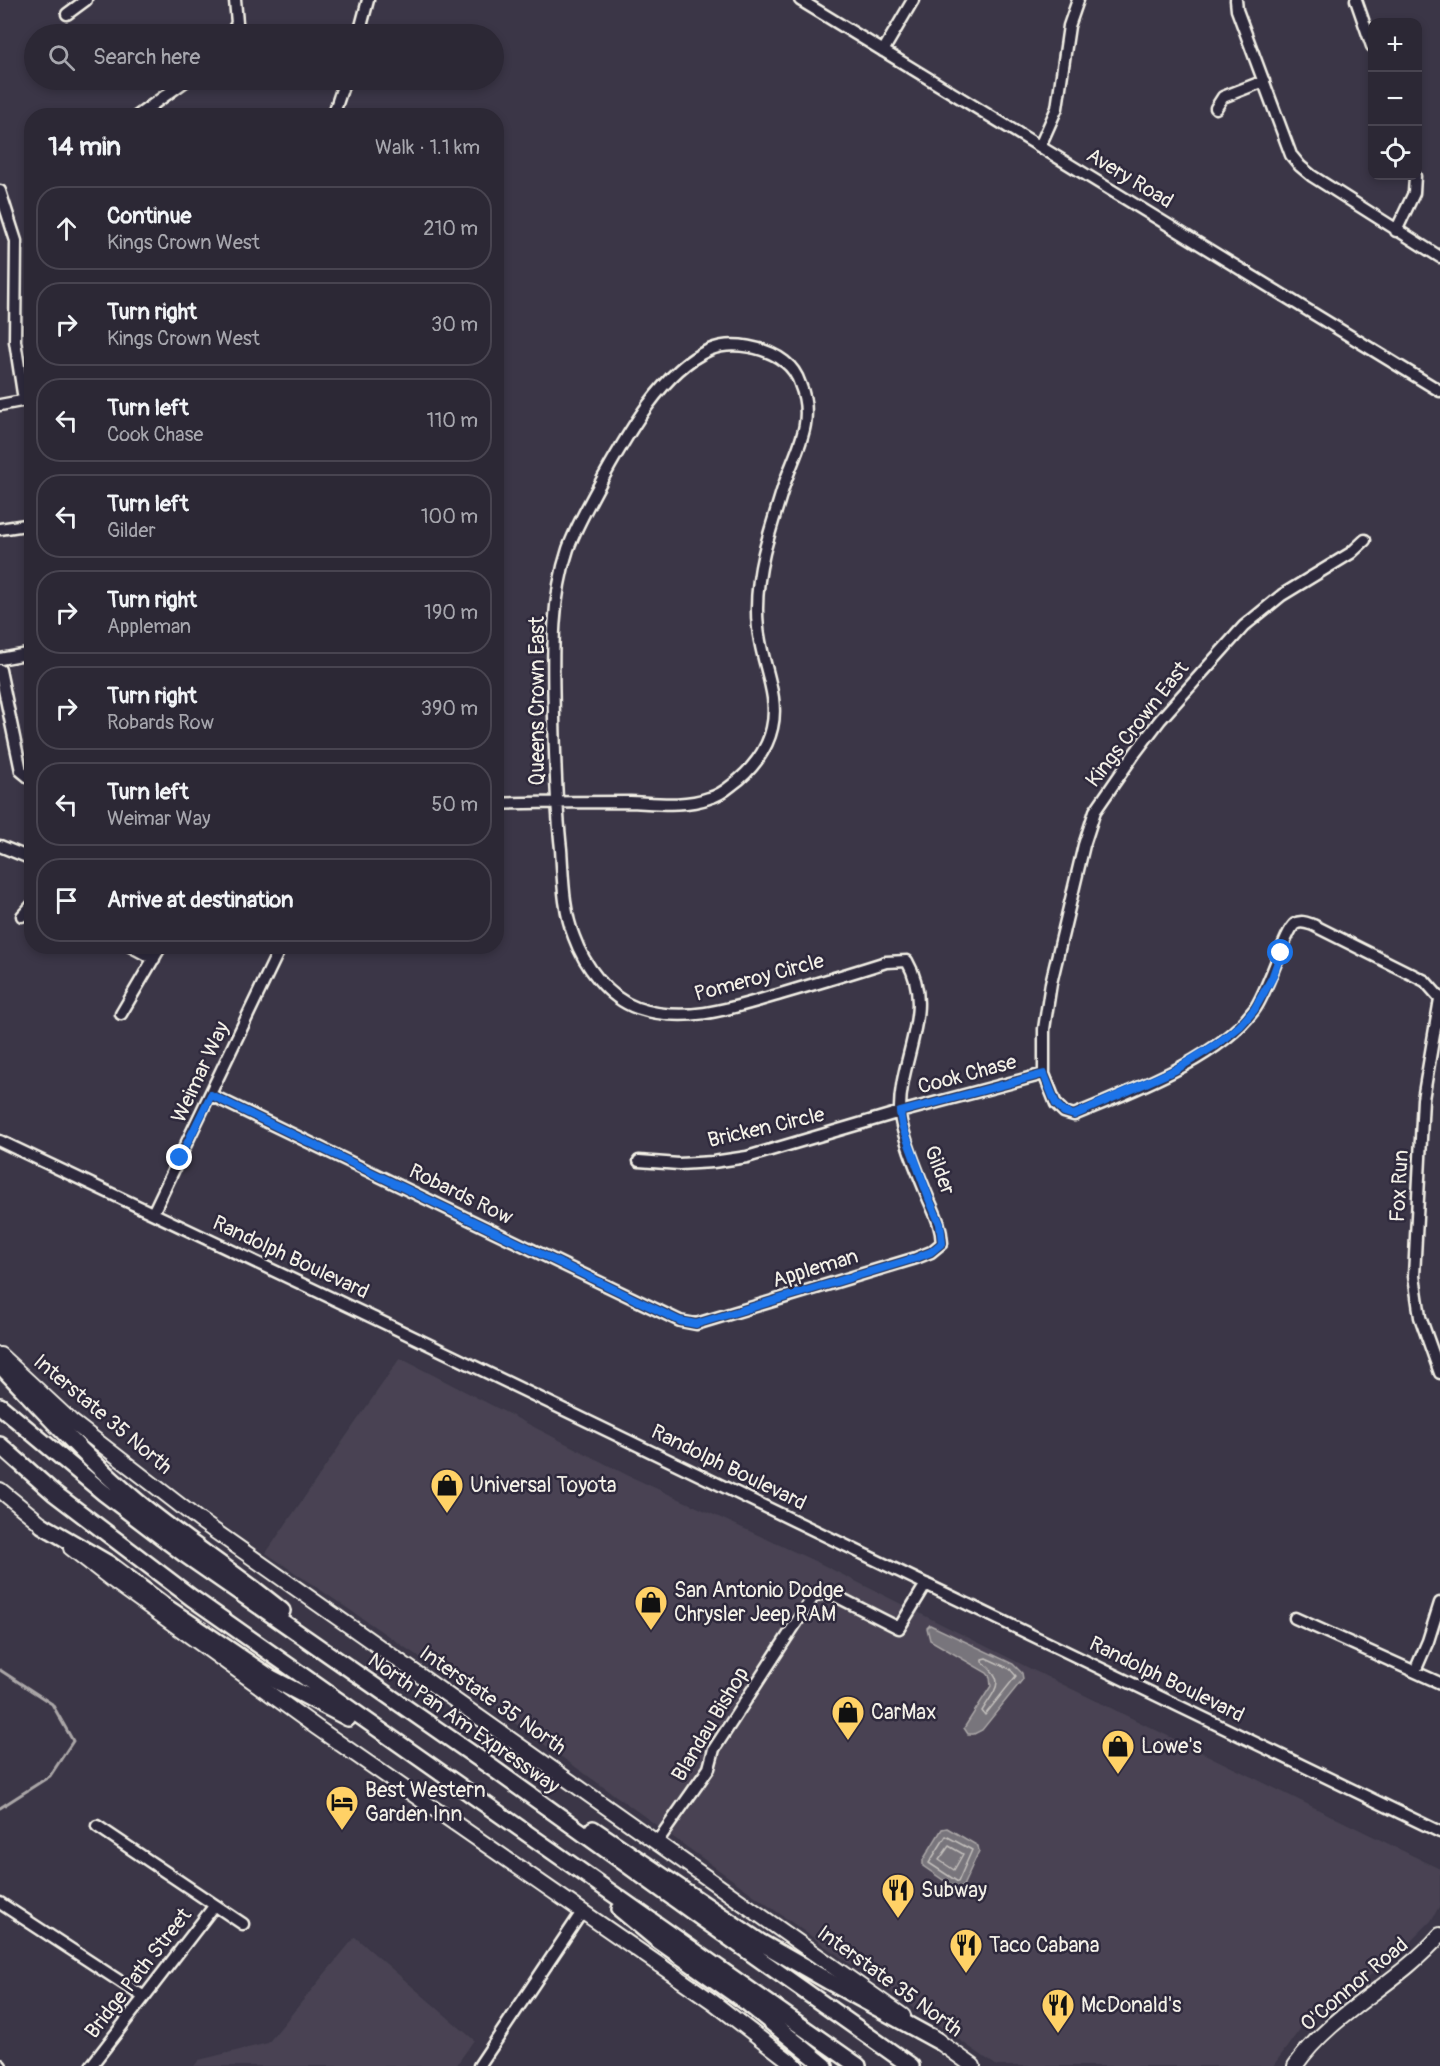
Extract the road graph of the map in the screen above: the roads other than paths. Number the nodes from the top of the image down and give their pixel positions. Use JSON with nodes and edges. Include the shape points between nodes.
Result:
{"nodes":[{"id":1,"x":86,"y":0,"type":"edge"},
{"id":2,"x":235,"y":0,"type":"edge"},
{"id":3,"x":368,"y":0,"type":"edge"},
{"id":4,"x":800,"y":0,"type":"edge"},
{"id":5,"x":914,"y":0,"type":"edge"},
{"id":6,"x":1078,"y":0,"type":"edge"},
{"id":7,"x":1236,"y":0,"type":"edge"},
{"id":8,"x":1356,"y":0,"type":"edge"},
{"id":9,"x":68,"y":14,"type":"dead end"},
{"id":10,"x":236,"y":24,"type":"edge"},
{"id":11,"x":361,"y":24,"type":"edge"},
{"id":12,"x":1368,"y":34,"type":"edge"},
{"id":13,"x":883,"y":51,"type":"junction"},
{"id":14,"x":1264,"y":81,"type":"junction"},
{"id":15,"x":173,"y":90,"type":"edge"},
{"id":16,"x":342,"y":90,"type":"edge"},
{"id":17,"x":148,"y":108,"type":"edge"},
{"id":18,"x":336,"y":108,"type":"edge"},
{"id":19,"x":1216,"y":108,"type":"dead end"},
{"id":20,"x":1040,"y":146,"type":"junction"},
{"id":21,"x":1415,"y":180,"type":"edge"},
{"id":22,"x":0,"y":191,"type":"edge"},
{"id":23,"x":1396,"y":231,"type":"junction"},
{"id":24,"x":1440,"y":257,"type":"edge"},
{"id":25,"x":24,"y":382,"type":"edge"},
{"id":26,"x":1440,"y":391,"type":"edge"},
{"id":27,"x":24,"y":401,"type":"edge"},
{"id":28,"x":0,"y":405,"type":"edge"},
{"id":29,"x":24,"y":526,"type":"edge"},
{"id":30,"x":0,"y":530,"type":"edge"},
{"id":31,"x":1365,"y":540,"type":"dead end"},
{"id":32,"x":24,"y":654,"type":"edge"},
{"id":33,"x":0,"y":659,"type":"edge"},
{"id":34,"x":0,"y":670,"type":"edge"},
{"id":35,"x":24,"y":773,"type":"edge"},
{"id":36,"x":556,"y":802,"type":"junction"},
{"id":37,"x":504,"y":804,"type":"edge"},
{"id":38,"x":0,"y":846,"type":"edge"},
{"id":39,"x":24,"y":856,"type":"edge"},
{"id":40,"x":145,"y":954,"type":"edge"},
{"id":41,"x":157,"y":954,"type":"edge"},
{"id":42,"x":277,"y":954,"type":"edge"},
{"id":43,"x":154,"y":959,"type":"junction"},
{"id":44,"x":907,"y":961,"type":"joint"},
{"id":45,"x":1440,"y":999,"type":"edge"},
{"id":46,"x":121,"y":1014,"type":"dead end"},
{"id":47,"x":1440,"y":1053,"type":"edge"},
{"id":48,"x":1429,"y":1059,"type":"junction"},
{"id":49,"x":1044,"y":1074,"type":"junction"},
{"id":50,"x":211,"y":1095,"type":"junction"},
{"id":51,"x":900,"y":1112,"type":"junction"},
{"id":52,"x":0,"y":1141,"type":"edge"},
{"id":53,"x":639,"y":1161,"type":"dead end"},
{"id":54,"x":153,"y":1213,"type":"junction"},
{"id":55,"x":942,"y":1243,"type":"joint"},
{"id":56,"x":696,"y":1324,"type":"joint"},
{"id":57,"x":0,"y":1355,"type":"edge"},
{"id":58,"x":0,"y":1365,"type":"edge"},
{"id":59,"x":1440,"y":1373,"type":"edge"},
{"id":60,"x":0,"y":1406,"type":"edge"},
{"id":61,"x":0,"y":1445,"type":"edge"},
{"id":62,"x":0,"y":1490,"type":"edge"},
{"id":63,"x":42,"y":1525,"type":"junction"},
{"id":64,"x":926,"y":1584,"type":"junction"},
{"id":65,"x":1440,"y":1603,"type":"edge"},
{"id":66,"x":1295,"y":1618,"type":"dead end"},
{"id":67,"x":1415,"y":1671,"type":"junction"},
{"id":68,"x":370,"y":1683,"type":"junction"},
{"id":69,"x":1440,"y":1683,"type":"edge"},
{"id":70,"x":404,"y":1745,"type":"junction"},
{"id":71,"x":491,"y":1767,"type":"junction"},
{"id":72,"x":97,"y":1826,"type":"dead end"},
{"id":73,"x":528,"y":1832,"type":"junction"},
{"id":74,"x":1440,"y":1832,"type":"edge"},
{"id":75,"x":657,"y":1842,"type":"junction"},
{"id":76,"x":0,"y":1904,"type":"edge"},
{"id":77,"x":215,"y":1905,"type":"junction"},
{"id":78,"x":582,"y":1912,"type":"junction"},
{"id":79,"x":243,"y":1924,"type":"dead end"},
{"id":80,"x":1440,"y":1935,"type":"edge"},
{"id":81,"x":144,"y":1997,"type":"junction"},
{"id":82,"x":938,"y":2041,"type":"junction"},
{"id":83,"x":91,"y":2066,"type":"edge"},
{"id":84,"x":479,"y":2066,"type":"edge"},
{"id":85,"x":796,"y":2066,"type":"edge"},
{"id":86,"x":825,"y":2066,"type":"edge"},
{"id":87,"x":858,"y":2066,"type":"edge"},
{"id":88,"x":911,"y":2066,"type":"edge"},
{"id":89,"x":973,"y":2066,"type":"edge"},
{"id":90,"x":1295,"y":2066,"type":"edge"}],
"edges":[{"from":1,"to":9,"type":"street"},
{"from":2,"to":10,"type":"street"},
{"from":3,"to":11,"type":"street"},
{"from":4,"to":13,"type":"street","name":"Avery Road"},
{"from":5,"to":13,"type":"street"},
{"from":6,"to":20,"type":"street","via":[[1069,26],[1057,108]]},
{"from":7,"to":14,"type":"street"},
{"from":8,"to":12,"type":"street"},
{"from":13,"to":20,"type":"street","name":"Avery Road"},
{"from":14,"to":19,"type":"street","via":[[1223,97]]},
{"from":14,"to":23,"type":"street","via":[[1291,155],[1300,166]]},
{"from":15,"to":17,"type":"street"},
{"from":16,"to":18,"type":"street"},
{"from":20,"to":26,"type":"street","name":"Avery Road"},
{"from":21,"to":23,"type":"street","via":[[1414,193]]},
{"from":22,"to":25,"type":"street","via":[[16,241],[15,341]]},
{"from":23,"to":24,"type":"street"},
{"from":27,"to":28,"type":"street"},
{"from":29,"to":30,"type":"street"},
{"from":31,"to":49,"type":"street","name":"Kings Crown East","via":[[1351,553],[1282,595],[1244,626],[1160,720],[1095,811],[1083,844],[1051,983],[1044,1029]]},
{"from":32,"to":33,"type":"street"},
{"from":34,"to":35,"type":"street"},
{"from":36,"to":36,"type":"street","name":"Queens Crown East","via":[[552,658],[556,612],[568,549],[586,508],[614,457],[660,390],[695,358],[712,349],[761,350],[788,364],[806,401],[804,434],[776,511],[757,591],[760,641],[774,716],[761,755],[729,788],[708,799],[681,803]]},
{"from":36,"to":37,"type":"street"},
{"from":36,"to":44,"type":"street","name":"Pomeroy Circle","via":[[565,894],[574,937],[587,964],[606,986],[638,1008],[681,1016],[719,1012],[886,962]]},
{"from":38,"to":39,"type":"street"},
{"from":40,"to":43,"type":"street"},
{"from":41,"to":43,"type":"street"},
{"from":42,"to":50,"type":"street","name":"Weimar Way"},
{"from":43,"to":46,"type":"street"},
{"from":44,"to":51,"type":"street","name":"Gilder","via":[[919,995]]},
{"from":45,"to":48,"type":"street","name":"Fox Run"},
{"from":45,"to":49,"type":"street","via":[[1425,981],[1300,922],[1289,932],[1272,978],[1254,1010],[1240,1026],[1192,1060],[1074,1115],[1056,1104]]},
{"from":47,"to":48,"type":"street"},
{"from":48,"to":59,"type":"street","name":"Fox Run","via":[[1423,1099],[1414,1276],[1420,1317]]},
{"from":49,"to":51,"type":"street","name":"Cook Chase"},
{"from":50,"to":54,"type":"street","name":"Weimar Way"},
{"from":50,"to":56,"type":"street","name":"Robards Row","via":[[680,1321]]},
{"from":51,"to":53,"type":"street","name":"Bricken Circle","via":[[747,1157],[679,1164]]},
{"from":51,"to":55,"type":"street","name":"Gilder","via":[[940,1224]]},
{"from":52,"to":54,"type":"street","name":"Randolph Boulevard"},
{"from":54,"to":64,"type":"street","name":"Randolph Boulevard"},
{"from":55,"to":56,"type":"street","name":"Appleman","via":[[916,1258]]},
{"from":57,"to":75,"type":"main road","name":"Interstate 35 North","via":[[71,1421],[199,1520]]},
{"from":58,"to":68,"type":"highway","via":[[137,1502],[251,1586]]},
{"from":60,"to":68,"type":"highway","name":"North Pan Am Expressway","via":[[183,1553]]},
{"from":61,"to":70,"type":"highway","via":[[54,1493],[183,1591]]},
{"from":62,"to":63,"type":"main road"},
{"from":63,"to":70,"type":"highway","via":[[109,1564],[271,1678]]},
{"from":63,"to":78,"type":"main road","via":[[306,1720]]},
{"from":64,"to":74,"type":"street","name":"Randolph Boulevard"},
{"from":64,"to":75,"type":"street","name":"Blandau Bishop","via":[[899,1628],[832,1594],[813,1597],[714,1749],[709,1768]]},
{"from":65,"to":67,"type":"street"},
{"from":66,"to":67,"type":"street"},
{"from":67,"to":69,"type":"street"},
{"from":68,"to":71,"type":"highway","name":"North Pan Am Expressway"},
{"from":70,"to":73,"type":"highway"},
{"from":71,"to":82,"type":"highway","via":[[614,1842],[760,1942]]},
{"from":71,"to":88,"type":"highway","name":"North Pan Am Expressway"},
{"from":72,"to":77,"type":"street"},
{"from":73,"to":86,"type":"highway","via":[[655,1938],[746,2002]]},
{"from":73,"to":87,"type":"highway"},
{"from":75,"to":82,"type":"main road","name":"Interstate 35 North"},
{"from":76,"to":81,"type":"street"},
{"from":77,"to":79,"type":"street"},
{"from":77,"to":81,"type":"street","name":"Bridge Path Street"},
{"from":78,"to":84,"type":"street"},
{"from":78,"to":85,"type":"main road","via":[[713,2002]]},
{"from":80,"to":90,"type":"main road","name":"O'Connor Road","via":[[1404,1972],[1335,2023]]},
{"from":81,"to":83,"type":"street","name":"Bridge Path Street"},
{"from":82,"to":89,"type":"main road","name":"Interstate 35 North"}]}
